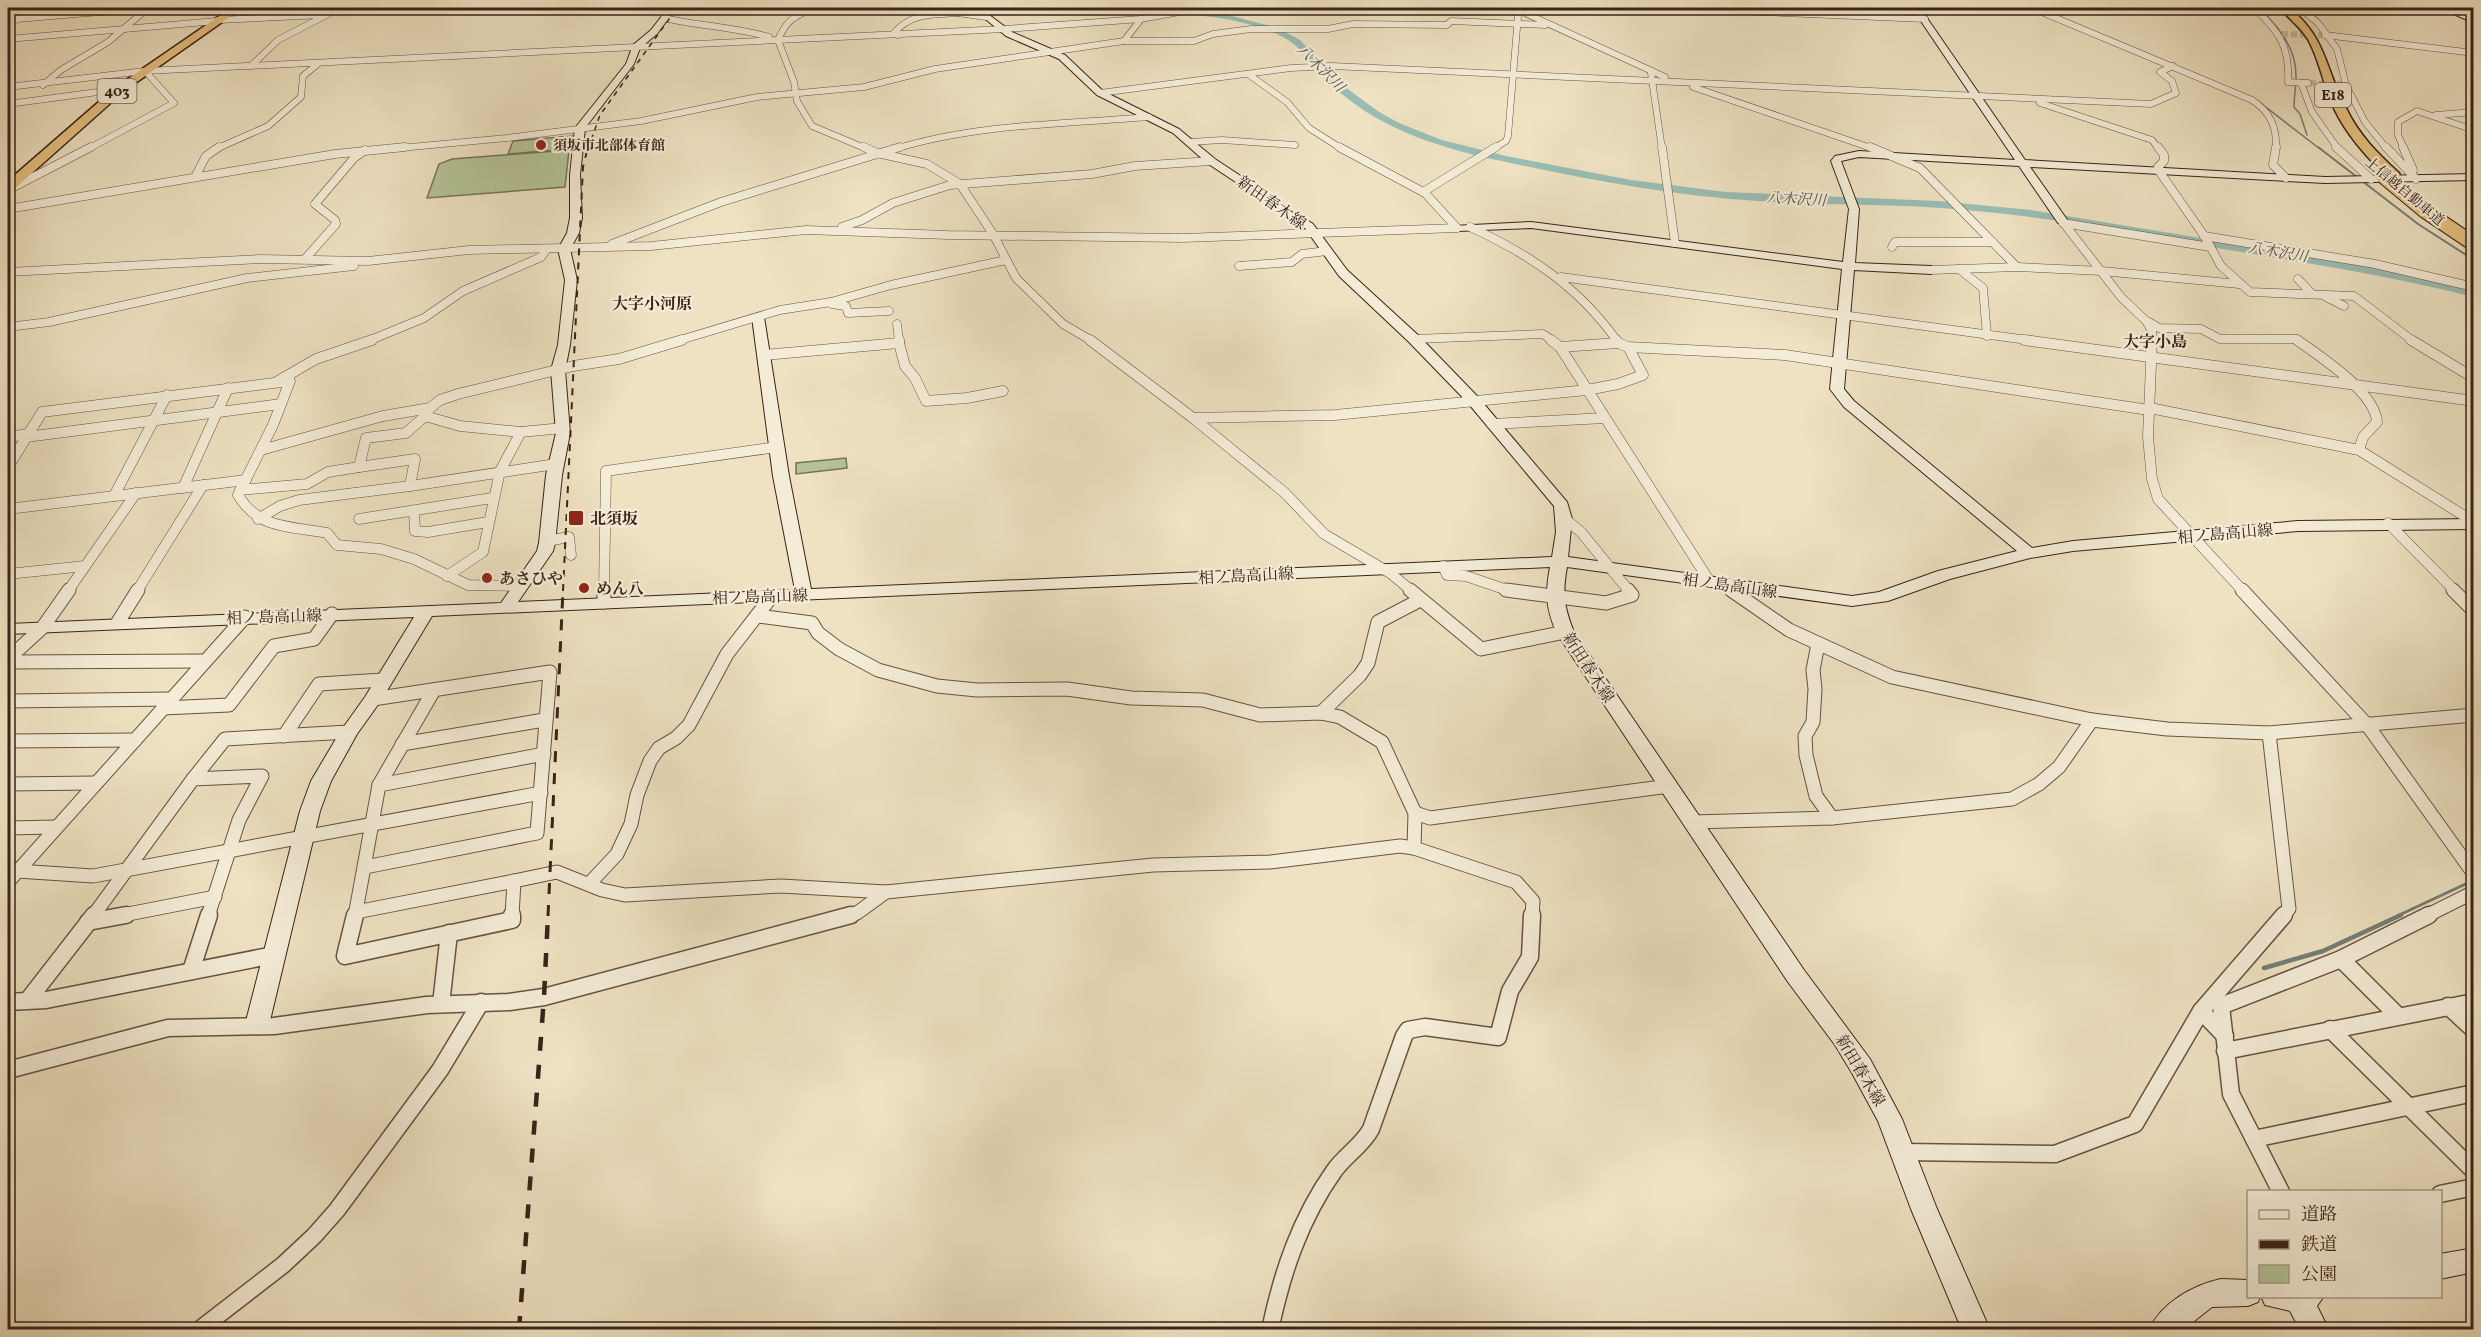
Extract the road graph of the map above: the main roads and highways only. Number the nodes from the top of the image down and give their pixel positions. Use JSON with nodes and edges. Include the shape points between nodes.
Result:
{"nodes":[{"id":1,"x":237,"y":8,"type":"edge"},
{"id":2,"x":2277,"y":8,"type":"edge"},
{"id":3,"x":2295,"y":9,"type":"edge"},
{"id":4,"x":2379,"y":177,"type":"junction"},
{"id":5,"x":8,"y":189,"type":"edge"},
{"id":6,"x":2474,"y":236,"type":"edge"},
{"id":7,"x":2474,"y":244,"type":"edge"}],
"edges":[{"from":1,"to":5,"type":"highway","number":"403","via":[[120,89]]},
{"from":2,"to":4,"type":"highway","name":"上信越自動車道","number":"E18","via":[[2307,42],[2322,93],[2337,124]]},
{"from":3,"to":4,"type":"highway","name":"上信越自動車道","number":"E18","via":[[2314,37],[2333,94]]},
{"from":4,"to":6,"type":"highway","name":"上信越自動車道","number":"E18"},
{"from":4,"to":7,"type":"highway","name":"上信越自動車道","number":"E18","bridge":true}]}
